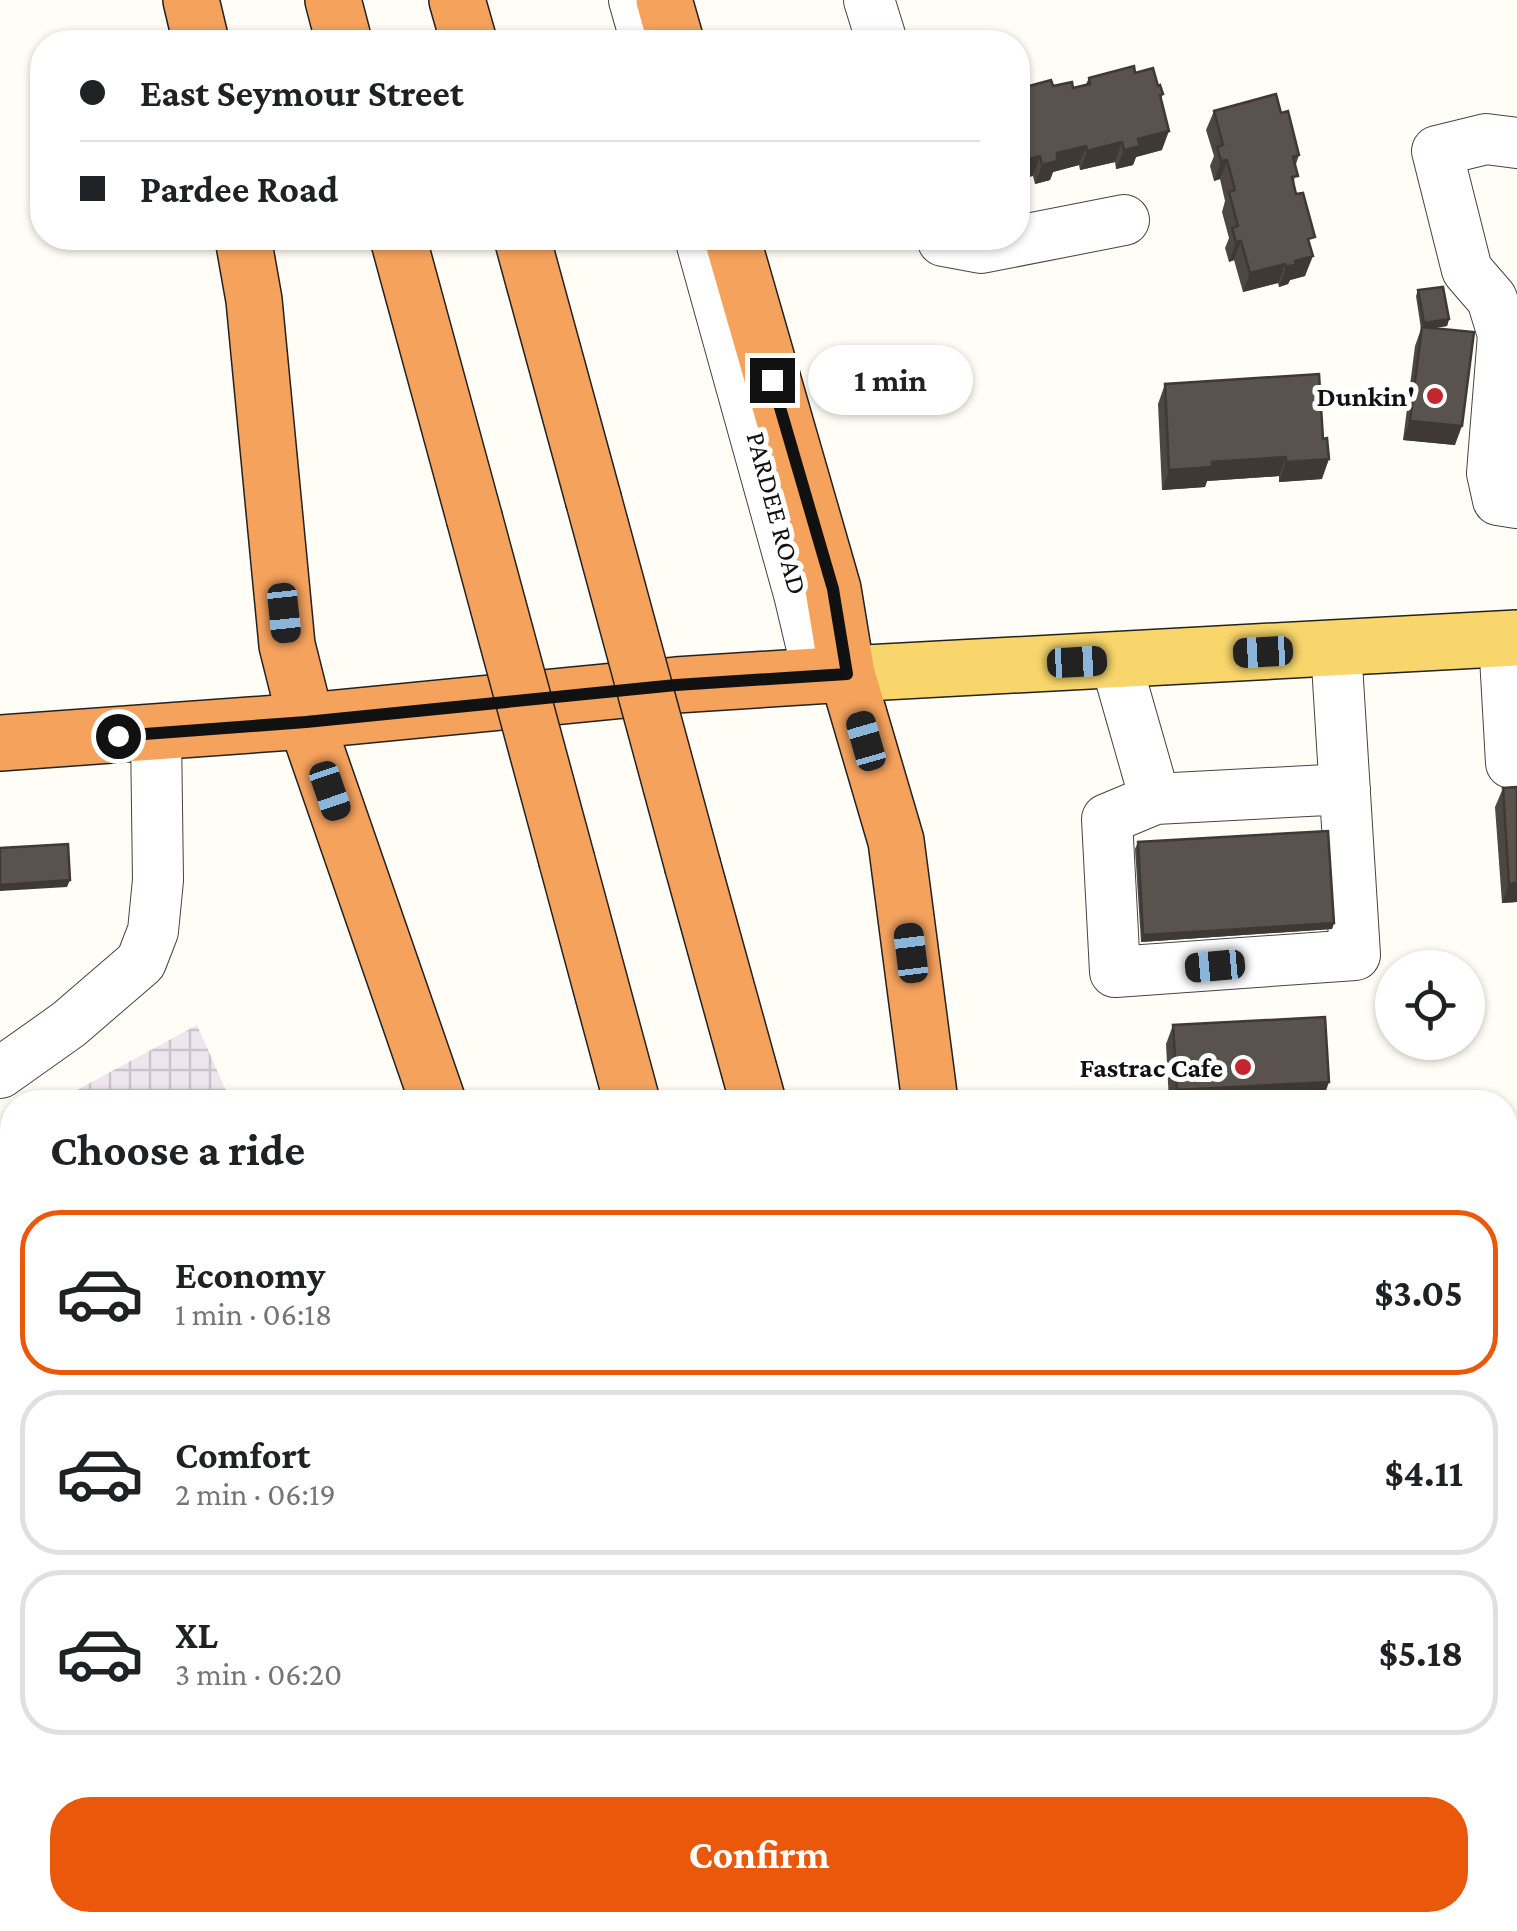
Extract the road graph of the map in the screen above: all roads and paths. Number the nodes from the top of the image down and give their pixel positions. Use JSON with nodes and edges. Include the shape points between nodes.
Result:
{"nodes":[{"id":1,"x":192,"y":0,"type":"edge"},
{"id":2,"x":333,"y":0,"type":"edge"},
{"id":3,"x":457,"y":0,"type":"edge"},
{"id":4,"x":634,"y":0,"type":"edge"},
{"id":5,"x":664,"y":0,"type":"edge"},
{"id":6,"x":869,"y":0,"type":"edge"},
{"id":7,"x":198,"y":30,"type":"edge"},
{"id":8,"x":341,"y":30,"type":"edge"},
{"id":9,"x":466,"y":30,"type":"edge"},
{"id":10,"x":643,"y":30,"type":"edge"},
{"id":11,"x":673,"y":30,"type":"edge"},
{"id":12,"x":878,"y":30,"type":"edge"},
{"id":13,"x":1517,"y":143,"type":"edge"},
{"id":14,"x":1124,"y":220,"type":"dead end"},
{"id":15,"x":1030,"y":238,"type":"edge"},
{"id":16,"x":245,"y":250,"type":"edge"},
{"id":17,"x":401,"y":250,"type":"edge"},
{"id":18,"x":525,"y":250,"type":"edge"},
{"id":19,"x":703,"y":250,"type":"edge"},
{"id":20,"x":735,"y":250,"type":"edge"},
{"id":21,"x":1517,"y":504,"type":"edge"},
{"id":22,"x":1511,"y":639,"type":"edge"},
{"id":23,"x":1336,"y":648,"type":"junction"},
{"id":24,"x":1115,"y":659,"type":"junction"},
{"id":25,"x":832,"y":674,"type":"junction"},
{"id":26,"x":306,"y":722,"type":"junction"},
{"id":27,"x":156,"y":734,"type":"junction"},
{"id":28,"x":2,"y":739,"type":"edge"},
{"id":29,"x":1517,"y":763,"type":"edge"},
{"id":30,"x":1346,"y":790,"type":"junction"},
{"id":31,"x":1173,"y":814,"type":"junction"},
{"id":32,"x":0,"y":1073,"type":"edge"},
{"id":33,"x":434,"y":1090,"type":"edge"},
{"id":34,"x":629,"y":1090,"type":"edge"},
{"id":35,"x":755,"y":1090,"type":"edge"},
{"id":36,"x":928,"y":1090,"type":"edge"}],
"edges":[{"from":1,"to":7,"type":"highway"},
{"from":2,"to":8,"type":"highway"},
{"from":3,"to":9,"type":"highway"},
{"from":4,"to":10,"type":"street"},
{"from":5,"to":11,"type":"highway"},
{"from":6,"to":12,"type":"street"},
{"from":13,"to":21,"type":"street","via":[[1486,138],[1437,151],[1466,270],[1492,299],[1504,336],[1492,473],[1498,500]]},
{"from":14,"to":15,"type":"street"},
{"from":16,"to":26,"type":"highway","via":[[287,645]]},
{"from":17,"to":34,"type":"highway","bridge":true},
{"from":18,"to":35,"type":"highway","bridge":true},
{"from":19,"to":25,"type":"street","name":"PARDEE ROAD","via":[[800,594]]},
{"from":20,"to":25,"type":"highway","name":"PARDEE ROAD","via":[[833,589]]},
{"from":22,"to":23,"type":"main road"},
{"from":22,"to":29,"type":"street","via":[[1511,763]]},
{"from":23,"to":24,"type":"main road"},
{"from":23,"to":30,"type":"street"},
{"from":24,"to":25,"type":"main road"},
{"from":24,"to":31,"type":"street"},
{"from":25,"to":26,"type":"highway"},
{"from":25,"to":36,"type":"highway","via":[[896,841]]},
{"from":26,"to":27,"type":"highway"},
{"from":26,"to":33,"type":"highway"},
{"from":27,"to":28,"type":"highway"},
{"from":27,"to":32,"type":"street","via":[[158,880],[153,931],[141,962]]},
{"from":30,"to":31,"type":"street","via":[[1286,816]]},
{"from":30,"to":31,"type":"street","via":[[1355,955],[1295,945],[1187,953],[1115,972],[1107,819]]}]}
